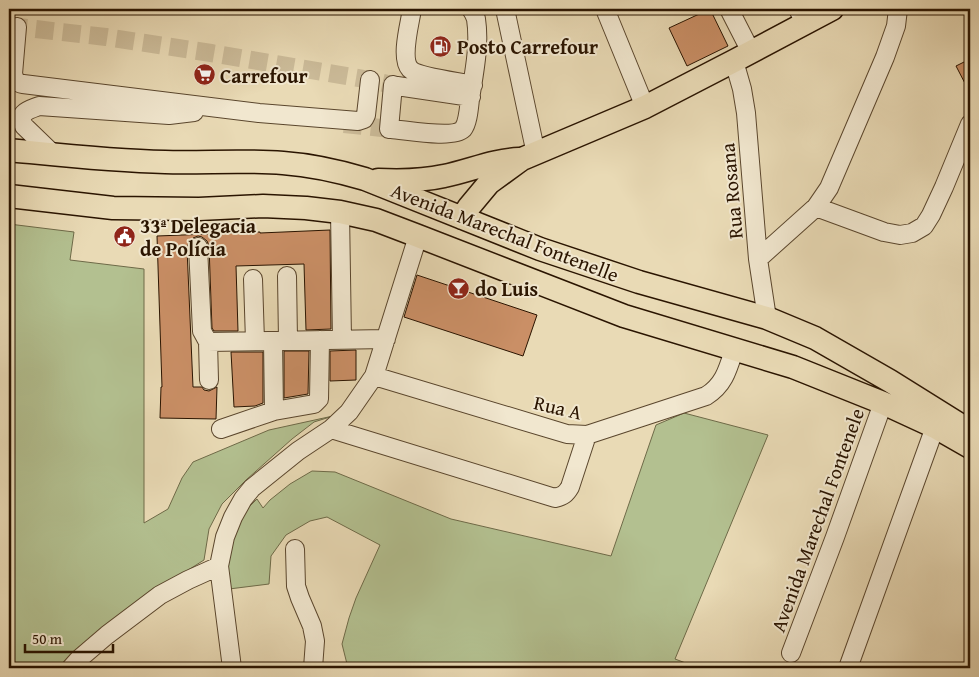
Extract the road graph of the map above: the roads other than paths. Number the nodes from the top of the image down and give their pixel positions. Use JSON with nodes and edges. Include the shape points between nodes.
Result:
{"nodes":[{"id":1,"x":412,"y":9,"type":"edge"},
{"id":2,"x":470,"y":9,"type":"edge"},
{"id":3,"x":505,"y":9,"type":"edge"},
{"id":4,"x":605,"y":9,"type":"edge"},
{"id":5,"x":729,"y":9,"type":"edge"},
{"id":6,"x":832,"y":9,"type":"edge"},
{"id":7,"x":898,"y":9,"type":"edge"},
{"id":8,"x":802,"y":16,"type":"edge"},
{"id":9,"x":17,"y":27,"type":"dead end"},
{"id":10,"x":743,"y":56,"type":"junction"},
{"id":11,"x":370,"y":80,"type":"dead end"},
{"id":12,"x":472,"y":91,"type":"junction"},
{"id":13,"x":645,"y":107,"type":"junction"},
{"id":14,"x":216,"y":112,"type":"dead end"},
{"id":15,"x":970,"y":124,"type":"edge"},
{"id":16,"x":9,"y":150,"type":"edge"},
{"id":17,"x":54,"y":155,"type":"junction"},
{"id":18,"x":529,"y":156,"type":"junction"},
{"id":19,"x":443,"y":177,"type":"junction"},
{"id":20,"x":365,"y":179,"type":"junction"},
{"id":21,"x":9,"y":196,"type":"edge"},
{"id":22,"x":816,"y":207,"type":"junction"},
{"id":23,"x":340,"y":212,"type":"junction"},
{"id":24,"x":466,"y":212,"type":"junction"},
{"id":25,"x":376,"y":220,"type":"junction"},
{"id":26,"x":418,"y":236,"type":"junction"},
{"id":27,"x":198,"y":247,"type":"dead end"},
{"id":28,"x":758,"y":259,"type":"junction"},
{"id":29,"x":287,"y":276,"type":"dead end"},
{"id":30,"x":253,"y":278,"type":"dead end"},
{"id":31,"x":639,"y":282,"type":"junction"},
{"id":32,"x":624,"y":316,"type":"junction"},
{"id":33,"x":766,"y":318,"type":"junction"},
{"id":34,"x":798,"y":331,"type":"junction"},
{"id":35,"x":342,"y":339,"type":"junction"},
{"id":36,"x":386,"y":339,"type":"junction"},
{"id":37,"x":320,"y":340,"type":"junction"},
{"id":38,"x":255,"y":341,"type":"junction"},
{"id":39,"x":280,"y":341,"type":"junction"},
{"id":40,"x":208,"y":342,"type":"junction"},
{"id":41,"x":734,"y":350,"type":"junction"},
{"id":42,"x":772,"y":360,"type":"junction"},
{"id":43,"x":374,"y":376,"type":"junction"},
{"id":44,"x":209,"y":380,"type":"dead end"},
{"id":45,"x":883,"y":403,"type":"junction"},
{"id":46,"x":274,"y":411,"type":"junction"},
{"id":47,"x":935,"y":427,"type":"junction"},
{"id":48,"x":221,"y":429,"type":"dead end"},
{"id":49,"x":331,"y":429,"type":"junction"},
{"id":50,"x":970,"y":431,"type":"edge"},
{"id":51,"x":587,"y":435,"type":"junction"},
{"id":52,"x":970,"y":447,"type":"edge"},
{"id":53,"x":296,"y":549,"type":"dead end"},
{"id":54,"x":219,"y":566,"type":"junction"},
{"id":55,"x":791,"y":653,"type":"dead end"},
{"id":56,"x":71,"y":668,"type":"edge"},
{"id":57,"x":232,"y":668,"type":"edge"},
{"id":58,"x":313,"y":668,"type":"edge"},
{"id":59,"x":848,"y":668,"type":"edge"}],
"edges":[{"from":1,"to":12,"type":"street","via":[[405,52],[410,70]]},
{"from":2,"to":12,"type":"street","via":[[476,16],[477,33]]},
{"from":3,"to":18,"type":"street"},
{"from":4,"to":13,"type":"street"},
{"from":5,"to":10,"type":"street","name":"Rua Rosana"},
{"from":6,"to":8,"type":"main road"},
{"from":7,"to":22,"type":"street","via":[[896,26],[875,81],[829,188]]},
{"from":8,"to":10,"type":"main road"},
{"from":9,"to":11,"type":"street","via":[[13,74],[18,84],[259,113],[358,121],[366,115]]},
{"from":10,"to":13,"type":"main road"},
{"from":10,"to":28,"type":"street","name":"Rua Rosana","via":[[742,90]]},
{"from":12,"to":12,"type":"street","via":[[395,85],[390,129],[446,135],[456,132],[463,128],[468,118]]},
{"from":13,"to":18,"type":"main road"},
{"from":14,"to":17,"type":"street","via":[[169,115],[39,106],[26,111],[22,118],[24,126]]},
{"from":15,"to":22,"type":"street","via":[[931,215],[924,226],[912,233],[900,236],[884,232]]},
{"from":16,"to":17,"type":"main road","name":"Avenida Marechal Fontenelle"},
{"from":17,"to":20,"type":"main road","name":"Avenida Marechal Fontenelle","via":[[148,162],[283,163],[335,170]]},
{"from":18,"to":19,"type":"main road"},
{"from":18,"to":24,"type":"main road","via":[[489,183]]},
{"from":19,"to":20,"type":"main road","via":[[395,181]]},
{"from":19,"to":24,"type":"main road","via":[[466,193]]},
{"from":20,"to":24,"type":"main road","name":"Avenida Marechal Fontenelle"},
{"from":21,"to":23,"type":"main road","name":"Avenida Marechal Fontenelle","via":[[113,208],[263,206]]},
{"from":22,"to":28,"type":"street"},
{"from":23,"to":25,"type":"main road","name":"Avenida Marechal Fontenelle"},
{"from":23,"to":35,"type":"street"},
{"from":24,"to":25,"type":"main road","via":[[452,223],[436,225]]},
{"from":24,"to":31,"type":"main road","name":"Avenida Marechal Fontenelle","via":[[540,249]]},
{"from":25,"to":26,"type":"main road","name":"Avenida Marechal Fontenelle"},
{"from":26,"to":32,"type":"main road","name":"Avenida Marechal Fontenelle"},
{"from":26,"to":36,"type":"street"},
{"from":27,"to":40,"type":"street","via":[[202,331]]},
{"from":28,"to":33,"type":"street","name":"Rua Rosana"},
{"from":29,"to":39,"type":"street"},
{"from":30,"to":38,"type":"street"},
{"from":31,"to":32,"type":"main road","via":[[638,307]]},
{"from":31,"to":33,"type":"main road","name":"Avenida Marechal Fontenelle"},
{"from":32,"to":41,"type":"main road","name":"Avenida Marechal Fontenelle"},
{"from":33,"to":34,"type":"main road","name":"Avenida Marechal Fontenelle"},
{"from":34,"to":42,"type":"main road","via":[[778,340],[771,352]]},
{"from":34,"to":50,"type":"main road","name":"Avenida Marechal Fontenelle"},
{"from":35,"to":36,"type":"street"},
{"from":35,"to":37,"type":"street"},
{"from":36,"to":43,"type":"street"},
{"from":37,"to":39,"type":"street"},
{"from":37,"to":46,"type":"street","via":[[319,399],[314,404]]},
{"from":38,"to":39,"type":"street"},
{"from":38,"to":40,"type":"street"},
{"from":39,"to":46,"type":"street"},
{"from":40,"to":44,"type":"street"},
{"from":41,"to":42,"type":"main road","name":"Avenida Marechal Fontenelle"},
{"from":41,"to":51,"type":"street","name":"Rua A","via":[[725,378],[715,391]]},
{"from":42,"to":45,"type":"main road","name":"Avenida Marechal Fontenelle"},
{"from":43,"to":49,"type":"street","via":[[349,412]]},
{"from":43,"to":51,"type":"street","name":"Rua A","via":[[567,434]]},
{"from":45,"to":47,"type":"main road","name":"Avenida Marechal Fontenelle"},
{"from":45,"to":55,"type":"street","name":"Avenida Marechal Fontenele"},
{"from":46,"to":48,"type":"street"},
{"from":47,"to":52,"type":"main road","name":"Avenida Marechal Fontenelle"},
{"from":47,"to":59,"type":"street"},
{"from":49,"to":51,"type":"street","via":[[555,498],[567,493]]},
{"from":49,"to":54,"type":"street","via":[[298,451],[243,499],[225,537]]},
{"from":53,"to":58,"type":"street","via":[[296,586],[315,641]]},
{"from":54,"to":56,"type":"street","via":[[160,595],[107,635]]},
{"from":54,"to":57,"type":"street"}]}
